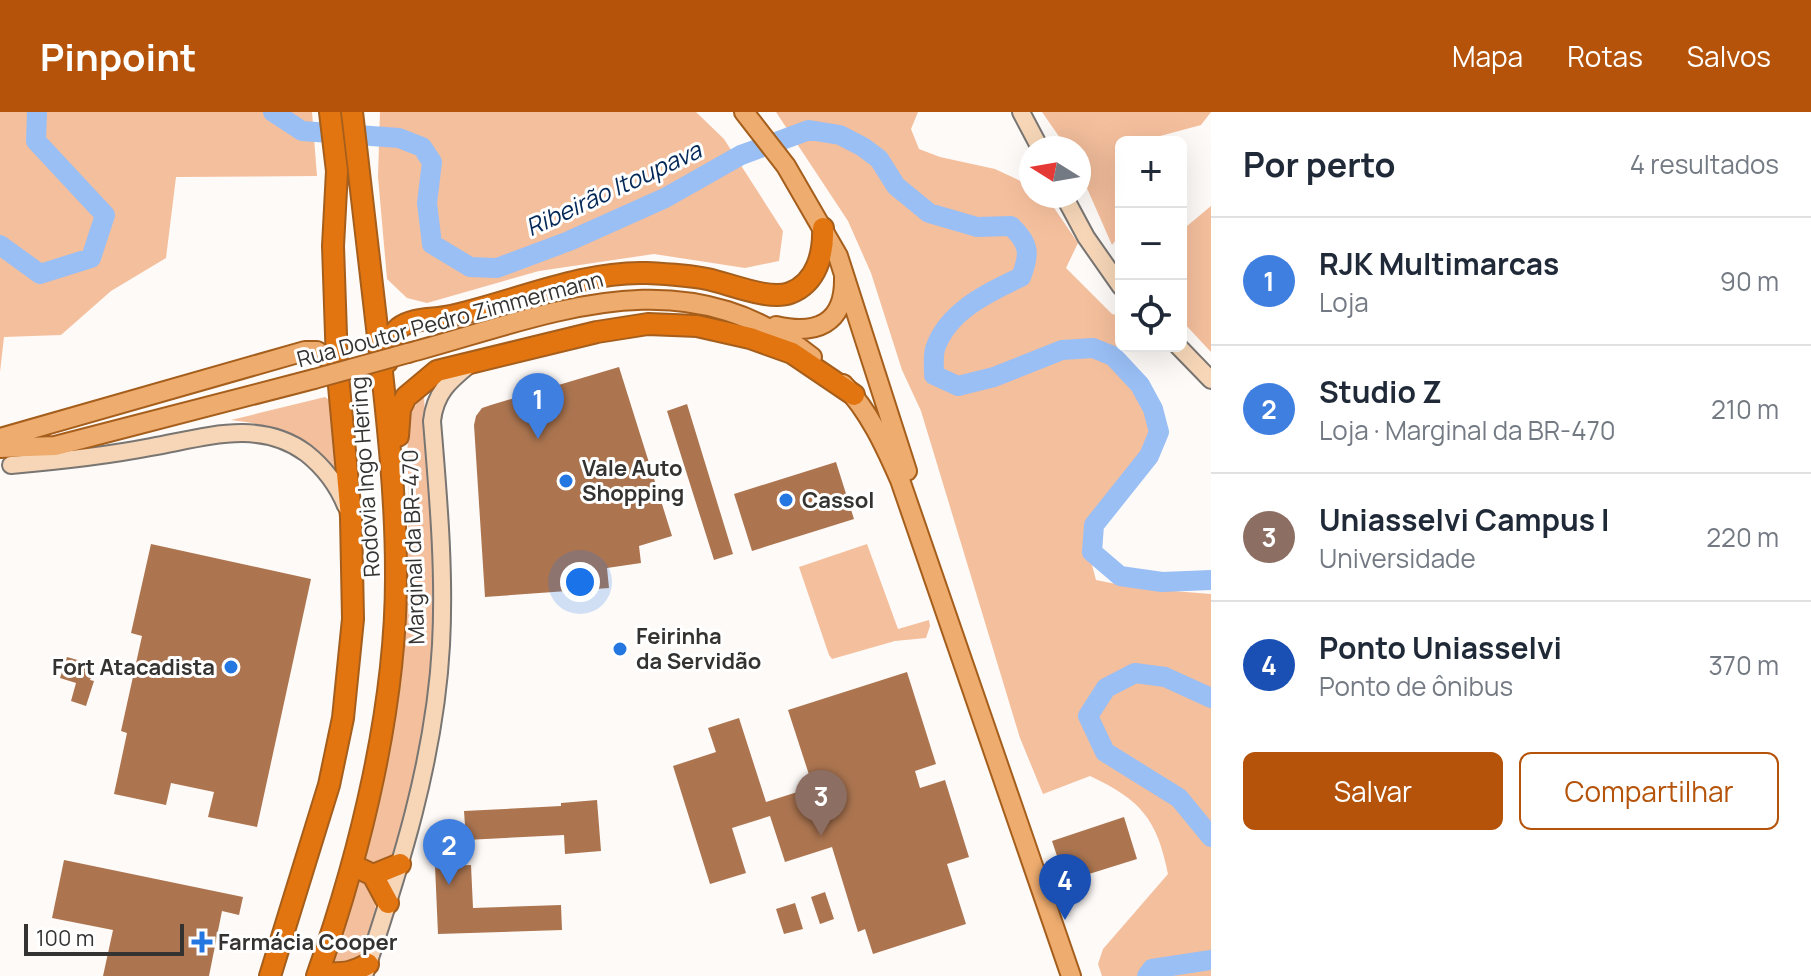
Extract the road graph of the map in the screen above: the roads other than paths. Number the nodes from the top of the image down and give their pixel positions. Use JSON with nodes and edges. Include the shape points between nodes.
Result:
{"nodes":[{"id":1,"x":330,"y":112,"type":"edge"},
{"id":2,"x":352,"y":112,"type":"edge"},
{"id":3,"x":744,"y":112,"type":"edge"},
{"id":4,"x":1021,"y":112,"type":"edge"},
{"id":5,"x":1034,"y":136,"type":"edge"},
{"id":6,"x":1070,"y":208,"type":"edge"},
{"id":7,"x":823,"y":228,"type":"junction"},
{"id":8,"x":843,"y":270,"type":"junction"},
{"id":9,"x":1116,"y":280,"type":"edge"},
{"id":10,"x":765,"y":324,"type":"junction"},
{"id":11,"x":1184,"y":352,"type":"edge"},
{"id":12,"x":471,"y":363,"type":"junction"},
{"id":13,"x":337,"y":364,"type":"junction"},
{"id":14,"x":1211,"y":380,"type":"edge"},
{"id":15,"x":384,"y":385,"type":"junction"},
{"id":16,"x":854,"y":395,"type":"junction"},
{"id":17,"x":0,"y":438,"type":"edge"},
{"id":18,"x":55,"y":446,"type":"junction"},
{"id":19,"x":0,"y":448,"type":"edge"},
{"id":20,"x":5,"y":467,"type":"edge"},
{"id":21,"x":394,"y":508,"type":"junction"},
{"id":22,"x":351,"y":517,"type":"junction"},
{"id":23,"x":927,"y":560,"type":"junction"},
{"id":24,"x":400,"y":864,"type":"junction"},
{"id":25,"x":352,"y":865,"type":"junction"},
{"id":26,"x":373,"y":875,"type":"junction"},
{"id":27,"x":388,"y":903,"type":"junction"},
{"id":28,"x":366,"y":970,"type":"edge"},
{"id":29,"x":328,"y":975,"type":"edge"},
{"id":30,"x":270,"y":976,"type":"edge"},
{"id":31,"x":1071,"y":976,"type":"edge"}],
"edges":[{"from":1,"to":13,"type":"highway","via":[[337,171]]},
{"from":2,"to":15,"type":"highway","name":"Rodovia Ingo Hering"},
{"from":3,"to":7,"type":"main road","name":"Rua Doutor Pedro Zimmermann","via":[[786,166]]},
{"from":4,"to":5,"type":"street"},
{"from":6,"to":9,"type":"street"},
{"from":7,"to":8,"type":"main road","name":"Rua Doutor Pedro Zimmermann"},
{"from":7,"to":15,"type":"highway","via":[[816,269],[788,294],[704,278],[616,274],[410,322],[391,338]]},
{"from":8,"to":10,"type":"main road","via":[[842,297],[825,324],[799,331]]},
{"from":8,"to":23,"type":"main road","name":"Rua Doutor Pedro Zimmermann","via":[[908,476]]},
{"from":10,"to":16,"type":"main road","name":"Rua Doutor Pedro Zimmermann"},
{"from":10,"to":18,"type":"main road","name":"Rua Doutor Pedro Zimmermann","bridge":true,"via":[[670,298],[591,304]]},
{"from":11,"to":14,"type":"street"},
{"from":12,"to":16,"type":"highway","via":[[623,328],[669,323],[738,335],[792,353]]},
{"from":12,"to":21,"type":"highway","via":[[437,371],[406,397],[400,409]]},
{"from":12,"to":24,"type":"street","name":"Marginal da BR-470","via":[[437,396],[432,421],[442,564],[441,643],[430,738]]},
{"from":13,"to":17,"type":"main road","via":[[317,351],[305,351]]},
{"from":13,"to":22,"type":"highway"},
{"from":15,"to":21,"type":"highway","name":"Rodovia Ingo Hering"},
{"from":16,"to":23,"type":"main road","name":"Rua Doutor Pedro Zimmermann","via":[[886,448]]},
{"from":18,"to":19,"type":"main road","name":"Rua Doutor Pedro Zimmermann"},
{"from":18,"to":20,"type":"street"},
{"from":20,"to":22,"type":"street","via":[[220,434],[265,435],[285,440],[323,467]]},
{"from":21,"to":25,"type":"highway","name":"Rodovia Ingo Hering","via":[[397,574],[390,679]]},
{"from":22,"to":30,"type":"highway","via":[[353,619],[343,718],[329,785]]},
{"from":23,"to":31,"type":"main road","name":"Rua Doutor Pedro Zimmermann"},
{"from":24,"to":26,"type":"highway"},
{"from":24,"to":27,"type":"street","name":"Marginal da BR-470"},
{"from":25,"to":26,"type":"highway"},
{"from":25,"to":29,"type":"highway","name":"Rodovia Ingo Hering"},
{"from":26,"to":27,"type":"highway"},
{"from":27,"to":28,"type":"street","name":"Marginal da BR-470"},
{"from":28,"to":29,"type":"highway"}]}
